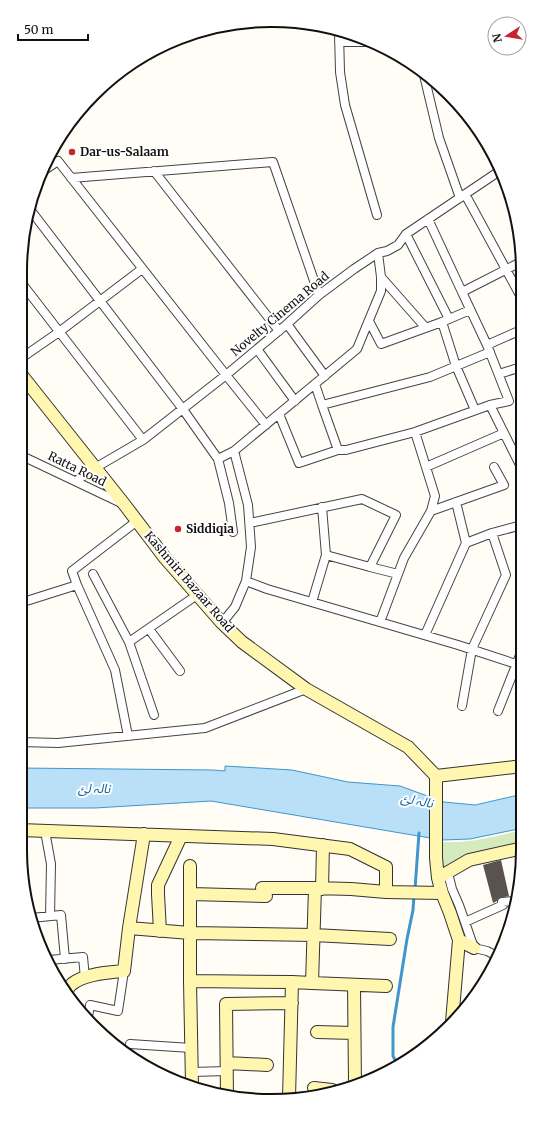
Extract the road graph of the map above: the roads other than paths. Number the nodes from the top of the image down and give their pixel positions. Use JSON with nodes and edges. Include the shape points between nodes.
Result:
{"nodes":[{"id":1,"x":339,"y":38,"type":"edge"},
{"id":2,"x":426,"y":82,"type":"edge"},
{"id":3,"x":51,"y":166,"type":"edge"},
{"id":4,"x":154,"y":171,"type":"junction"},
{"id":5,"x":495,"y":174,"type":"edge"},
{"id":6,"x":71,"y":178,"type":"junction"},
{"id":7,"x":462,"y":196,"type":"junction"},
{"id":8,"x":34,"y":214,"type":"edge"},
{"id":9,"x":377,"y":215,"type":"dead end"},
{"id":10,"x":428,"y":219,"type":"junction"},
{"id":11,"x":406,"y":234,"type":"junction"},
{"id":12,"x":378,"y":253,"type":"junction"},
{"id":13,"x":516,"y":265,"type":"edge"},
{"id":14,"x":142,"y":269,"type":"junction"},
{"id":15,"x":506,"y":269,"type":"junction"},
{"id":16,"x":381,"y":277,"type":"junction"},
{"id":17,"x":516,"y":288,"type":"edge"},
{"id":18,"x":27,"y":290,"type":"edge"},
{"id":19,"x":462,"y":292,"type":"junction"},
{"id":20,"x":319,"y":295,"type":"junction"},
{"id":21,"x":100,"y":300,"type":"junction"},
{"id":22,"x":470,"y":310,"type":"junction"},
{"id":23,"x":369,"y":320,"type":"junction"},
{"id":24,"x":445,"y":320,"type":"junction"},
{"id":25,"x":287,"y":324,"type":"junction"},
{"id":26,"x":425,"y":327,"type":"junction"},
{"id":27,"x":279,"y":331,"type":"junction"},
{"id":28,"x":59,"y":332,"type":"junction"},
{"id":29,"x":516,"y":333,"type":"edge"},
{"id":30,"x":488,"y":348,"type":"junction"},
{"id":31,"x":257,"y":349,"type":"junction"},
{"id":32,"x":27,"y":354,"type":"edge"},
{"id":33,"x":456,"y":366,"type":"junction"},
{"id":34,"x":516,"y":369,"type":"edge"},
{"id":35,"x":498,"y":374,"type":"junction"},
{"id":36,"x":226,"y":375,"type":"junction"},
{"id":37,"x":325,"y":376,"type":"junction"},
{"id":38,"x":27,"y":382,"type":"edge"},
{"id":39,"x":315,"y":384,"type":"junction"},
{"id":40,"x":295,"y":400,"type":"junction"},
{"id":41,"x":322,"y":405,"type":"junction"},
{"id":42,"x":490,"y":405,"type":"junction"},
{"id":43,"x":182,"y":408,"type":"junction"},
{"id":44,"x":475,"y":410,"type":"junction"},
{"id":45,"x":279,"y":414,"type":"junction"},
{"id":46,"x":266,"y":425,"type":"junction"},
{"id":47,"x":415,"y":432,"type":"junction"},
{"id":48,"x":504,"y":433,"type":"junction"},
{"id":49,"x":143,"y":440,"type":"junction"},
{"id":50,"x":338,"y":450,"type":"junction"},
{"id":51,"x":234,"y":451,"type":"junction"},
{"id":52,"x":516,"y":458,"type":"edge"},
{"id":53,"x":218,"y":459,"type":"junction"},
{"id":54,"x":27,"y":461,"type":"edge"},
{"id":55,"x":494,"y":466,"type":"dead end"},
{"id":56,"x":426,"y":467,"type":"junction"},
{"id":57,"x":95,"y":468,"type":"junction"},
{"id":58,"x":76,"y":481,"type":"junction"},
{"id":59,"x":456,"y":502,"type":"junction"},
{"id":60,"x":124,"y":504,"type":"junction"},
{"id":61,"x":322,"y":507,"type":"junction"},
{"id":62,"x":431,"y":511,"type":"junction"},
{"id":63,"x":137,"y":521,"type":"junction"},
{"id":64,"x":250,"y":523,"type":"junction"},
{"id":65,"x":516,"y":527,"type":"edge"},
{"id":66,"x":233,"y":532,"type":"dead end"},
{"id":67,"x":492,"y":533,"type":"junction"},
{"id":68,"x":466,"y":543,"type":"junction"},
{"id":69,"x":326,"y":555,"type":"junction"},
{"id":70,"x":370,"y":567,"type":"junction"},
{"id":71,"x":93,"y":574,"type":"dead end"},
{"id":72,"x":398,"y":574,"type":"junction"},
{"id":73,"x":246,"y":581,"type":"junction"},
{"id":74,"x":77,"y":585,"type":"junction"},
{"id":75,"x":197,"y":595,"type":"junction"},
{"id":76,"x":27,"y":601,"type":"edge"},
{"id":77,"x":312,"y":602,"type":"junction"},
{"id":78,"x":380,"y":622,"type":"junction"},
{"id":79,"x":222,"y":623,"type":"junction"},
{"id":80,"x":149,"y":629,"type":"junction"},
{"id":81,"x":425,"y":635,"type":"junction"},
{"id":82,"x":129,"y":642,"type":"junction"},
{"id":83,"x":472,"y":649,"type":"junction"},
{"id":84,"x":516,"y":664,"type":"edge"},
{"id":85,"x":180,"y":671,"type":"dead end"},
{"id":86,"x":516,"y":672,"type":"edge"},
{"id":87,"x":306,"y":688,"type":"junction"},
{"id":88,"x":462,"y":706,"type":"dead end"},
{"id":89,"x":498,"y":711,"type":"dead end"},
{"id":90,"x":154,"y":715,"type":"dead end"},
{"id":91,"x":128,"y":736,"type":"junction"},
{"id":92,"x":27,"y":742,"type":"edge"},
{"id":93,"x":516,"y":767,"type":"edge"},
{"id":94,"x":436,"y":776,"type":"junction"},
{"id":95,"x":27,"y":830,"type":"edge"},
{"id":96,"x":45,"y":831,"type":"junction"},
{"id":97,"x":144,"y":834,"type":"junction"},
{"id":98,"x":181,"y":836,"type":"junction"},
{"id":99,"x":323,"y":845,"type":"junction"},
{"id":100,"x":516,"y":850,"type":"edge"},
{"id":101,"x":190,"y":866,"type":"dead end"},
{"id":102,"x":443,"y":875,"type":"junction"},
{"id":103,"x":319,"y":888,"type":"junction"},
{"id":104,"x":390,"y":892,"type":"junction"},
{"id":105,"x":442,"y":893,"type":"junction"},
{"id":106,"x":190,"y":894,"type":"junction"},
{"id":107,"x":510,"y":901,"type":"edge"},
{"id":108,"x":50,"y":916,"type":"junction"},
{"id":109,"x":36,"y":917,"type":"edge"},
{"id":110,"x":465,"y":922,"type":"junction"},
{"id":111,"x":129,"y":928,"type":"junction"},
{"id":112,"x":160,"y":931,"type":"junction"},
{"id":113,"x":190,"y":934,"type":"junction"},
{"id":114,"x":314,"y":935,"type":"junction"},
{"id":115,"x":390,"y":939,"type":"dead end"},
{"id":116,"x":459,"y":940,"type":"junction"},
{"id":117,"x":474,"y":948,"type":"junction"},
{"id":118,"x":493,"y":954,"type":"edge"},
{"id":119,"x":65,"y":959,"type":"junction"},
{"id":120,"x":53,"y":960,"type":"edge"},
{"id":121,"x":124,"y":971,"type":"junction"},
{"id":122,"x":85,"y":978,"type":"junction"},
{"id":123,"x":190,"y":981,"type":"junction"},
{"id":124,"x":292,"y":982,"type":"junction"},
{"id":125,"x":312,"y":983,"type":"junction"},
{"id":126,"x":354,"y":985,"type":"junction"},
{"id":127,"x":69,"y":986,"type":"edge"},
{"id":128,"x":386,"y":986,"type":"dead end"},
{"id":129,"x":292,"y":1004,"type":"junction"},
{"id":130,"x":89,"y":1012,"type":"edge"},
{"id":131,"x":453,"y":1013,"type":"edge"},
{"id":132,"x":317,"y":1032,"type":"dead end"},
{"id":133,"x":354,"y":1033,"type":"junction"},
{"id":134,"x":130,"y":1044,"type":"dead end"},
{"id":135,"x":191,"y":1048,"type":"junction"},
{"id":136,"x":267,"y":1064,"type":"dead end"},
{"id":137,"x":227,"y":1067,"type":"junction"},
{"id":138,"x":191,"y":1078,"type":"edge"},
{"id":139,"x":354,"y":1079,"type":"edge"},
{"id":140,"x":314,"y":1088,"type":"dead end"},
{"id":141,"x":320,"y":1089,"type":"edge"},
{"id":142,"x":227,"y":1090,"type":"edge"},
{"id":143,"x":289,"y":1093,"type":"edge"}],
"edges":[{"from":1,"to":9,"type":"street","via":[[340,72],[345,105]]},
{"from":2,"to":7,"type":"street","via":[[439,138]]},
{"from":3,"to":6,"type":"street","via":[[58,161]]},
{"from":4,"to":6,"type":"street"},
{"from":4,"to":20,"type":"street","via":[[273,162]]},
{"from":4,"to":27,"type":"street"},
{"from":5,"to":7,"type":"street","name":"Novelty Cinema Road"},
{"from":6,"to":14,"type":"street"},
{"from":7,"to":10,"type":"street","name":"Novelty Cinema Road"},
{"from":7,"to":15,"type":"street"},
{"from":8,"to":21,"type":"street"},
{"from":10,"to":11,"type":"street","name":"Novelty Cinema Road"},
{"from":10,"to":19,"type":"street"},
{"from":11,"to":12,"type":"street","name":"Novelty Cinema Road","via":[[398,245]]},
{"from":11,"to":24,"type":"street"},
{"from":12,"to":16,"type":"street"},
{"from":12,"to":20,"type":"street","name":"Novelty Cinema Road"},
{"from":13,"to":15,"type":"street"},
{"from":14,"to":21,"type":"street"},
{"from":14,"to":36,"type":"street"},
{"from":15,"to":17,"type":"street"},
{"from":15,"to":19,"type":"street"},
{"from":16,"to":23,"type":"street","via":[[381,291]]},
{"from":16,"to":26,"type":"street"},
{"from":18,"to":28,"type":"street"},
{"from":19,"to":22,"type":"street"},
{"from":20,"to":25,"type":"street","name":"Novelty Cinema Road"},
{"from":21,"to":28,"type":"street"},
{"from":21,"to":43,"type":"street"},
{"from":22,"to":24,"type":"street"},
{"from":22,"to":30,"type":"street"},
{"from":23,"to":26,"type":"street","via":[[381,344]]},
{"from":23,"to":37,"type":"street","via":[[357,350]]},
{"from":24,"to":26,"type":"street"},
{"from":24,"to":33,"type":"street"},
{"from":25,"to":27,"type":"street","name":"Novelty Cinema Road"},
{"from":25,"to":37,"type":"street"},
{"from":27,"to":31,"type":"street","name":"Novelty Cinema Road"},
{"from":28,"to":32,"type":"street"},
{"from":28,"to":49,"type":"street"},
{"from":29,"to":30,"type":"street"},
{"from":30,"to":33,"type":"street"},
{"from":30,"to":35,"type":"street"},
{"from":31,"to":36,"type":"street","name":"Novelty Cinema Road"},
{"from":31,"to":40,"type":"street"},
{"from":33,"to":41,"type":"street","via":[[430,377]]},
{"from":33,"to":44,"type":"street"},
{"from":34,"to":35,"type":"street"},
{"from":35,"to":42,"type":"street","via":[[510,401]]},
{"from":36,"to":43,"type":"street","name":"Novelty Cinema Road"},
{"from":36,"to":46,"type":"street"},
{"from":37,"to":39,"type":"street"},
{"from":38,"to":57,"type":"street","name":"Kashmiri Bazaar Road"},
{"from":39,"to":40,"type":"street"},
{"from":39,"to":41,"type":"street"},
{"from":40,"to":45,"type":"street"},
{"from":41,"to":50,"type":"street"},
{"from":42,"to":44,"type":"street"},
{"from":42,"to":48,"type":"street"},
{"from":43,"to":49,"type":"street","name":"Novelty Cinema Road"},
{"from":43,"to":53,"type":"street"},
{"from":44,"to":47,"type":"street"},
{"from":45,"to":46,"type":"street"},
{"from":45,"to":50,"type":"street","via":[[299,462]]},
{"from":46,"to":51,"type":"street"},
{"from":47,"to":50,"type":"street"},
{"from":47,"to":56,"type":"street"},
{"from":48,"to":52,"type":"street"},
{"from":48,"to":56,"type":"street"},
{"from":49,"to":57,"type":"street","name":"Novelty Cinema Road"},
{"from":51,"to":53,"type":"street"},
{"from":51,"to":64,"type":"street"},
{"from":53,"to":66,"type":"street"},
{"from":54,"to":58,"type":"street","name":"Ratta Road"},
{"from":55,"to":59,"type":"street","via":[[504,485]]},
{"from":56,"to":62,"type":"street","via":[[435,496]]},
{"from":57,"to":58,"type":"street","name":"Novelty Cinema Road"},
{"from":57,"to":60,"type":"street","name":"Kashmiri Bazaar Road"},
{"from":58,"to":60,"type":"street","name":"Ratta Road"},
{"from":59,"to":62,"type":"street"},
{"from":59,"to":68,"type":"street"},
{"from":60,"to":63,"type":"street","name":"Kashmiri Bazaar Road"},
{"from":61,"to":64,"type":"street"},
{"from":61,"to":69,"type":"street"},
{"from":61,"to":70,"type":"street","via":[[362,499],[396,515]]},
{"from":62,"to":72,"type":"street","via":[[404,558]]},
{"from":63,"to":74,"type":"street","via":[[72,572]]},
{"from":63,"to":75,"type":"street","name":"Kashmiri Bazaar Road"},
{"from":64,"to":73,"type":"street","via":[[251,547]]},
{"from":65,"to":67,"type":"street"},
{"from":67,"to":68,"type":"street"},
{"from":67,"to":83,"type":"street","via":[[506,575]]},
{"from":68,"to":81,"type":"street"},
{"from":69,"to":70,"type":"street"},
{"from":69,"to":77,"type":"street"},
{"from":70,"to":72,"type":"street"},
{"from":71,"to":82,"type":"street"},
{"from":72,"to":78,"type":"street"},
{"from":73,"to":77,"type":"street"},
{"from":73,"to":79,"type":"street","via":[[235,607]]},
{"from":74,"to":76,"type":"street"},
{"from":74,"to":91,"type":"street","via":[[115,670]]},
{"from":75,"to":79,"type":"street","name":"Kashmiri Bazaar Road"},
{"from":75,"to":80,"type":"street"},
{"from":77,"to":78,"type":"street"},
{"from":78,"to":81,"type":"street"},
{"from":79,"to":87,"type":"street","name":"Kashmiri Bazaar Road","via":[[242,642]]},
{"from":80,"to":82,"type":"street"},
{"from":80,"to":85,"type":"street"},
{"from":81,"to":83,"type":"street"},
{"from":82,"to":90,"type":"street"},
{"from":83,"to":84,"type":"street"},
{"from":83,"to":88,"type":"street"},
{"from":86,"to":89,"type":"street"},
{"from":87,"to":91,"type":"street","via":[[205,728]]},
{"from":87,"to":94,"type":"street","name":"Kashmiri Bazaar Road","via":[[408,747]]},
{"from":91,"to":92,"type":"street","via":[[58,743]]},
{"from":93,"to":94,"type":"street"},
{"from":94,"to":102,"type":"street","via":[[436,858]]},
{"from":95,"to":96,"type":"street"},
{"from":96,"to":97,"type":"street"},
{"from":96,"to":108,"type":"street","via":[[50,864]]},
{"from":97,"to":98,"type":"street"},
{"from":97,"to":111,"type":"street"},
{"from":98,"to":99,"type":"street","via":[[273,839]]},
{"from":98,"to":112,"type":"street","via":[[158,885]]},
{"from":99,"to":103,"type":"street"},
{"from":99,"to":104,"type":"street","via":[[350,848],[386,867]]},
{"from":100,"to":102,"type":"street","via":[[468,860]]},
{"from":101,"to":106,"type":"street"},
{"from":102,"to":105,"type":"street"},
{"from":102,"to":110,"type":"street","via":[[452,889]]},
{"from":103,"to":104,"type":"street"},
{"from":103,"to":106,"type":"street"},
{"from":103,"to":114,"type":"street"},
{"from":104,"to":105,"type":"street"},
{"from":105,"to":116,"type":"street"},
{"from":106,"to":113,"type":"street"},
{"from":107,"to":110,"type":"street","via":[[502,902],[503,905]]},
{"from":108,"to":109,"type":"street"},
{"from":108,"to":119,"type":"street","via":[[61,915]]},
{"from":110,"to":117,"type":"street"},
{"from":111,"to":112,"type":"street"},
{"from":111,"to":121,"type":"street"},
{"from":112,"to":113,"type":"street"},
{"from":113,"to":114,"type":"street"},
{"from":113,"to":123,"type":"street"},
{"from":114,"to":115,"type":"street"},
{"from":114,"to":125,"type":"street"},
{"from":116,"to":117,"type":"street"},
{"from":116,"to":131,"type":"street"},
{"from":117,"to":118,"type":"street"},
{"from":119,"to":120,"type":"street"},
{"from":119,"to":122,"type":"street","via":[[83,957]]},
{"from":121,"to":122,"type":"street"},
{"from":121,"to":130,"type":"street","via":[[118,1011],[90,1005]]},
{"from":122,"to":127,"type":"street","via":[[77,980]]},
{"from":123,"to":124,"type":"street"},
{"from":123,"to":135,"type":"street"},
{"from":124,"to":125,"type":"street"},
{"from":124,"to":129,"type":"street"},
{"from":125,"to":126,"type":"street"},
{"from":126,"to":128,"type":"street"},
{"from":126,"to":133,"type":"street"},
{"from":129,"to":137,"type":"street","via":[[226,1004]]},
{"from":129,"to":143,"type":"street"},
{"from":132,"to":133,"type":"street"},
{"from":133,"to":139,"type":"street"},
{"from":134,"to":135,"type":"street"},
{"from":135,"to":138,"type":"street"},
{"from":136,"to":137,"type":"street"},
{"from":137,"to":138,"type":"street"},
{"from":137,"to":142,"type":"street"},
{"from":140,"to":141,"type":"street"}]}
